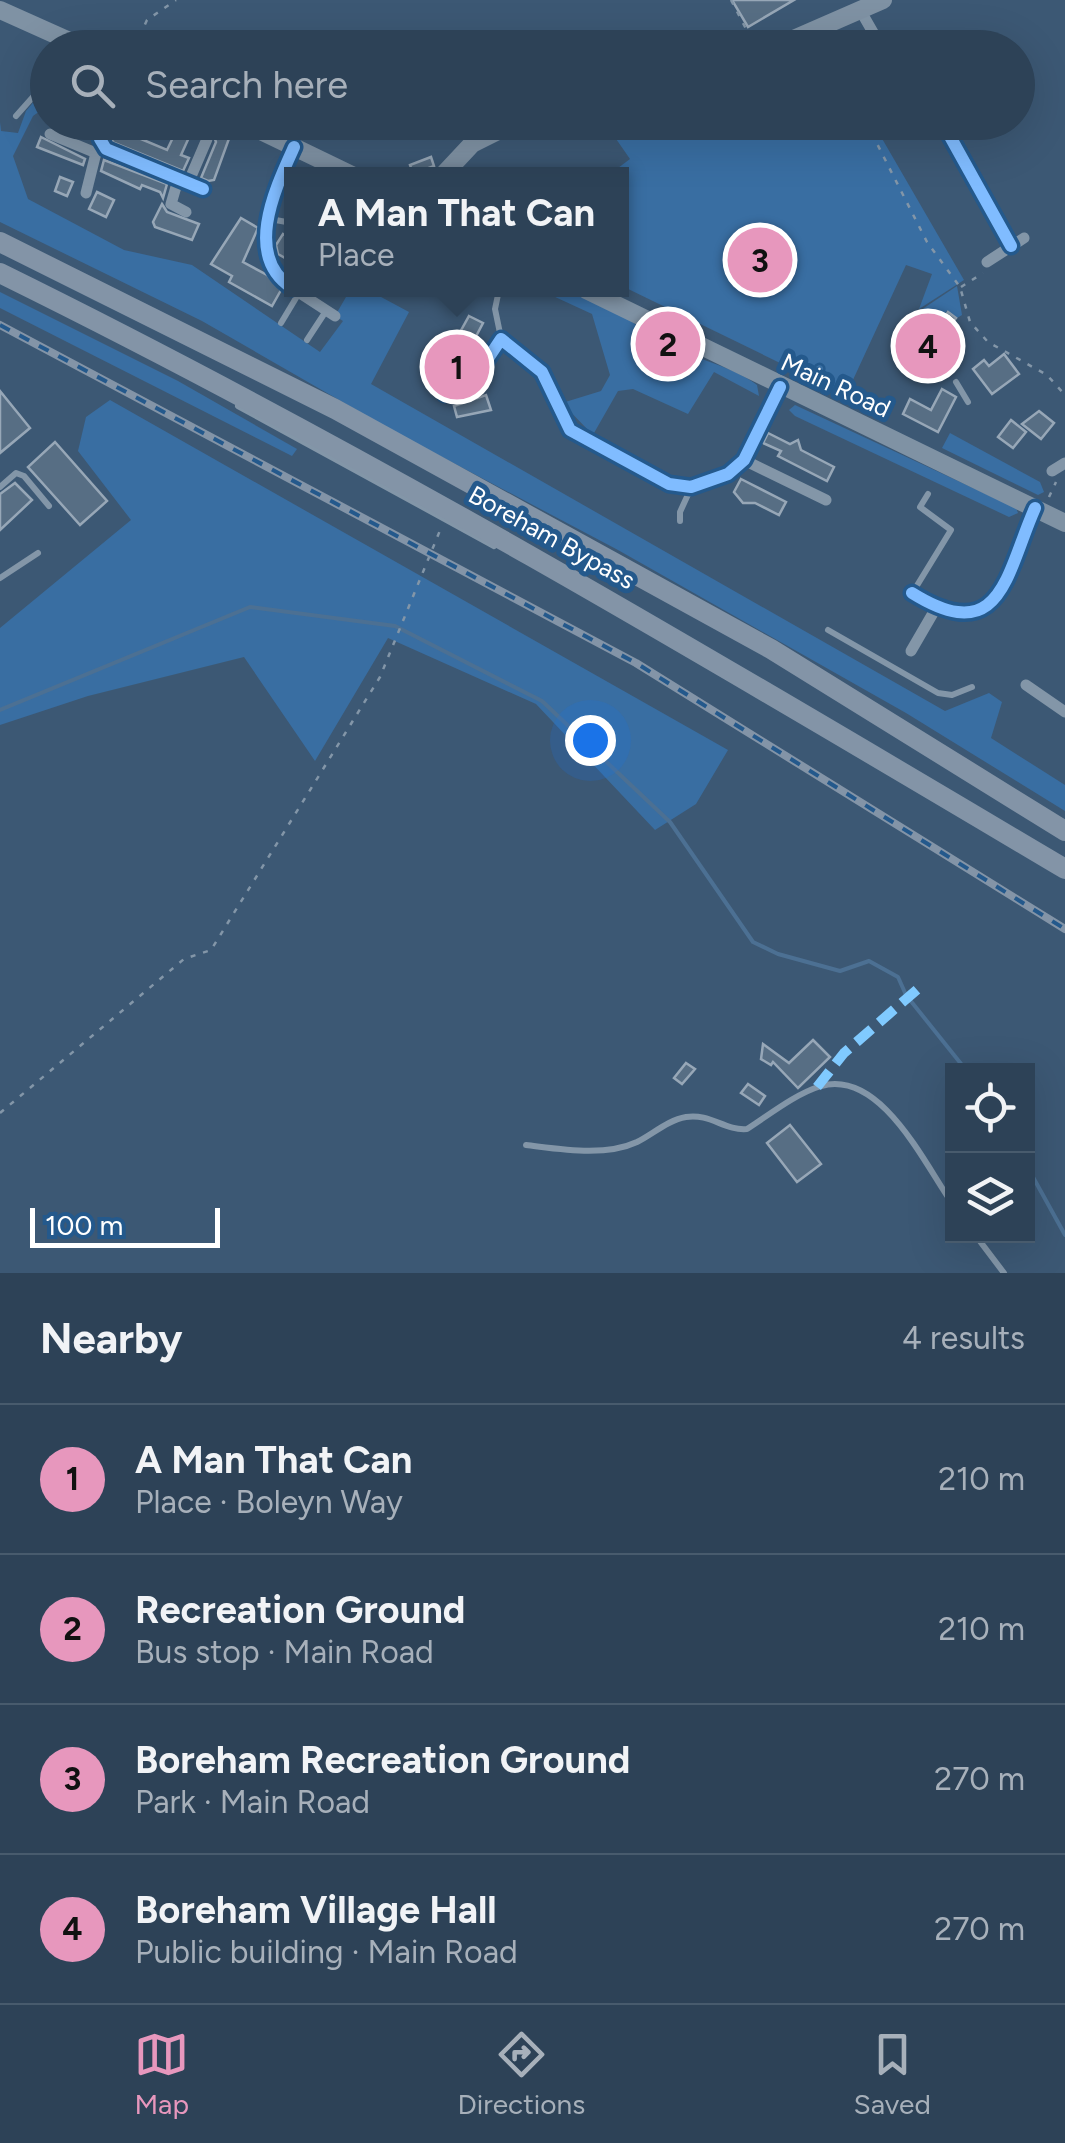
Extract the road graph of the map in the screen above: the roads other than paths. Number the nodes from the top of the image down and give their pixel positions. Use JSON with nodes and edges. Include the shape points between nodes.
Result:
{"nodes":[{"id":1,"x":883,"y":0,"type":"edge"},
{"id":2,"x":859,"y":8,"type":"junction"},
{"id":3,"x":0,"y":10,"type":"edge"},
{"id":4,"x":44,"y":30,"type":"edge"},
{"id":5,"x":812,"y":30,"type":"edge"},
{"id":6,"x":872,"y":30,"type":"edge"},
{"id":7,"x":30,"y":100,"type":"edge"},
{"id":8,"x":16,"y":116,"type":"dead end"},
{"id":9,"x":69,"y":140,"type":"edge"},
{"id":10,"x":100,"y":140,"type":"edge"},
{"id":11,"x":206,"y":140,"type":"edge"},
{"id":12,"x":279,"y":140,"type":"edge"},
{"id":13,"x":480,"y":140,"type":"edge"},
{"id":14,"x":952,"y":140,"type":"edge"},
{"id":15,"x":294,"y":147,"type":"junction"},
{"id":16,"x":101,"y":150,"type":"junction"},
{"id":17,"x":285,"y":167,"type":"edge"},
{"id":18,"x":337,"y":167,"type":"edge"},
{"id":19,"x":450,"y":167,"type":"edge"},
{"id":20,"x":284,"y":168,"type":"edge"},
{"id":21,"x":184,"y":181,"type":"junction"},
{"id":22,"x":203,"y":188,"type":"dead end"},
{"id":23,"x":86,"y":193,"type":"dead end"},
{"id":24,"x":186,"y":212,"type":"dead end"},
{"id":25,"x":268,"y":219,"type":"junction"},
{"id":26,"x":284,"y":222,"type":"edge"},
{"id":27,"x":1024,"y":238,"type":"dead end"},
{"id":28,"x":0,"y":242,"type":"edge"},
{"id":29,"x":1011,"y":246,"type":"junction"},
{"id":30,"x":987,"y":262,"type":"road end"},
{"id":31,"x":0,"y":273,"type":"edge"},
{"id":32,"x":284,"y":281,"type":"edge"},
{"id":33,"x":292,"y":297,"type":"edge"},
{"id":34,"x":306,"y":297,"type":"edge"},
{"id":35,"x":498,"y":297,"type":"edge"},
{"id":36,"x":600,"y":297,"type":"edge"},
{"id":37,"x":331,"y":313,"type":"joint"},
{"id":38,"x":281,"y":323,"type":"dead end"},
{"id":39,"x":134,"y":339,"type":"junction"},
{"id":40,"x":501,"y":339,"type":"junction"},
{"id":41,"x":307,"y":340,"type":"dead end"},
{"id":42,"x":956,"y":382,"type":"dead end"},
{"id":43,"x":780,"y":387,"type":"junction"},
{"id":44,"x":445,"y":394,"type":"dead end"},
{"id":45,"x":968,"y":402,"type":"dead end"},
{"id":46,"x":744,"y":460,"type":"junction"},
{"id":47,"x":1065,"y":463,"type":"edge"},
{"id":48,"x":1054,"y":476,"type":"road end"},
{"id":49,"x":0,"y":487,"type":"edge"},
{"id":50,"x":691,"y":487,"type":"junction"},
{"id":51,"x":928,"y":494,"type":"dead end"},
{"id":52,"x":826,"y":500,"type":"dead end"},
{"id":53,"x":49,"y":506,"type":"dead end"},
{"id":54,"x":1040,"y":511,"type":"junction"},
{"id":55,"x":680,"y":521,"type":"dead end"},
{"id":56,"x":1065,"y":523,"type":"edge"},
{"id":57,"x":38,"y":553,"type":"dead end"},
{"id":58,"x":0,"y":578,"type":"edge"},
{"id":59,"x":912,"y":593,"type":"joint"},
{"id":60,"x":614,"y":600,"type":"junction"},
{"id":61,"x":936,"y":608,"type":"junction"},
{"id":62,"x":828,"y":630,"type":"dead end"},
{"id":63,"x":911,"y":651,"type":"joint"},
{"id":64,"x":898,"y":671,"type":"junction"},
{"id":65,"x":1026,"y":685,"type":"dead end"},
{"id":66,"x":972,"y":686,"type":"dead end"},
{"id":67,"x":1065,"y":712,"type":"edge"},
{"id":68,"x":1065,"y":831,"type":"edge"},
{"id":69,"x":1065,"y":869,"type":"edge"},
{"id":70,"x":526,"y":1145,"type":"dead end"},
{"id":71,"x":945,"y":1193,"type":"edge"},
{"id":72,"x":981,"y":1243,"type":"edge"},
{"id":73,"x":1004,"y":1273,"type":"edge"}],
"edges":[{"from":1,"to":2,"type":"main road"},
{"from":2,"to":5,"type":"main road"},
{"from":2,"to":6,"type":"street"},
{"from":3,"to":4,"type":"main road"},
{"from":7,"to":8,"type":"lane"},
{"from":9,"to":16,"type":"street"},
{"from":10,"to":16,"type":"street"},
{"from":11,"to":21,"type":"street"},
{"from":12,"to":15,"type":"main road"},
{"from":13,"to":19,"type":"main road"},
{"from":14,"to":29,"type":"street"},
{"from":15,"to":17,"type":"street"},
{"from":15,"to":18,"type":"main road"},
{"from":16,"to":21,"type":"street"},
{"from":16,"to":23,"type":"street"},
{"from":20,"to":25,"type":"street"},
{"from":21,"to":22,"type":"street"},
{"from":21,"to":24,"type":"street","via":[[171,204]]},
{"from":25,"to":26,"type":"lane"},
{"from":25,"to":32,"type":"street","via":[[270,269]]},
{"from":27,"to":29,"type":"street"},
{"from":28,"to":68,"type":"highway","name":"Boreham Bypass","via":[[335,409],[736,630]]},
{"from":29,"to":30,"type":"street"},
{"from":31,"to":39,"type":"highway","name":"Boreham Bypass"},
{"from":33,"to":38,"type":"lane"},
{"from":34,"to":37,"type":"street"},
{"from":35,"to":40,"type":"lane"},
{"from":36,"to":43,"type":"main road","name":"Main Road"},
{"from":37,"to":41,"type":"lane"},
{"from":39,"to":60,"type":"highway","name":"Boreham Bypass"},
{"from":39,"to":60,"type":"lane","via":[[275,430],[443,522]]},
{"from":40,"to":44,"type":"street","via":[[471,384]]},
{"from":40,"to":50,"type":"street","via":[[542,372],[570,430],[670,484]]},
{"from":42,"to":45,"type":"lane"},
{"from":43,"to":46,"type":"street"},
{"from":43,"to":54,"type":"main road","name":"Main Road"},
{"from":46,"to":50,"type":"street","via":[[728,474]]},
{"from":46,"to":52,"type":"street"},
{"from":47,"to":48,"type":"street"},
{"from":49,"to":53,"type":"lane","via":[[16,473],[24,476]]},
{"from":50,"to":55,"type":"lane"},
{"from":51,"to":59,"type":"lane","via":[[920,507],[951,530]]},
{"from":54,"to":56,"type":"main road","name":"Main Road"},
{"from":54,"to":61,"type":"street","via":[[999,596],[964,615]]},
{"from":57,"to":58,"type":"lane"},
{"from":59,"to":61,"type":"street"},
{"from":60,"to":69,"type":"highway","name":"Boreham Bypass"},
{"from":61,"to":63,"type":"street"},
{"from":62,"to":64,"type":"lane"},
{"from":63,"to":64,"type":"lane"},
{"from":64,"to":66,"type":"lane","via":[[938,694],[952,696]]},
{"from":65,"to":67,"type":"street"},
{"from":70,"to":71,"type":"lane","via":[[566,1150],[634,1144],[680,1118],[701,1116],[747,1130],[818,1087],[844,1085],[893,1115]]},
{"from":72,"to":73,"type":"lane"}]}
